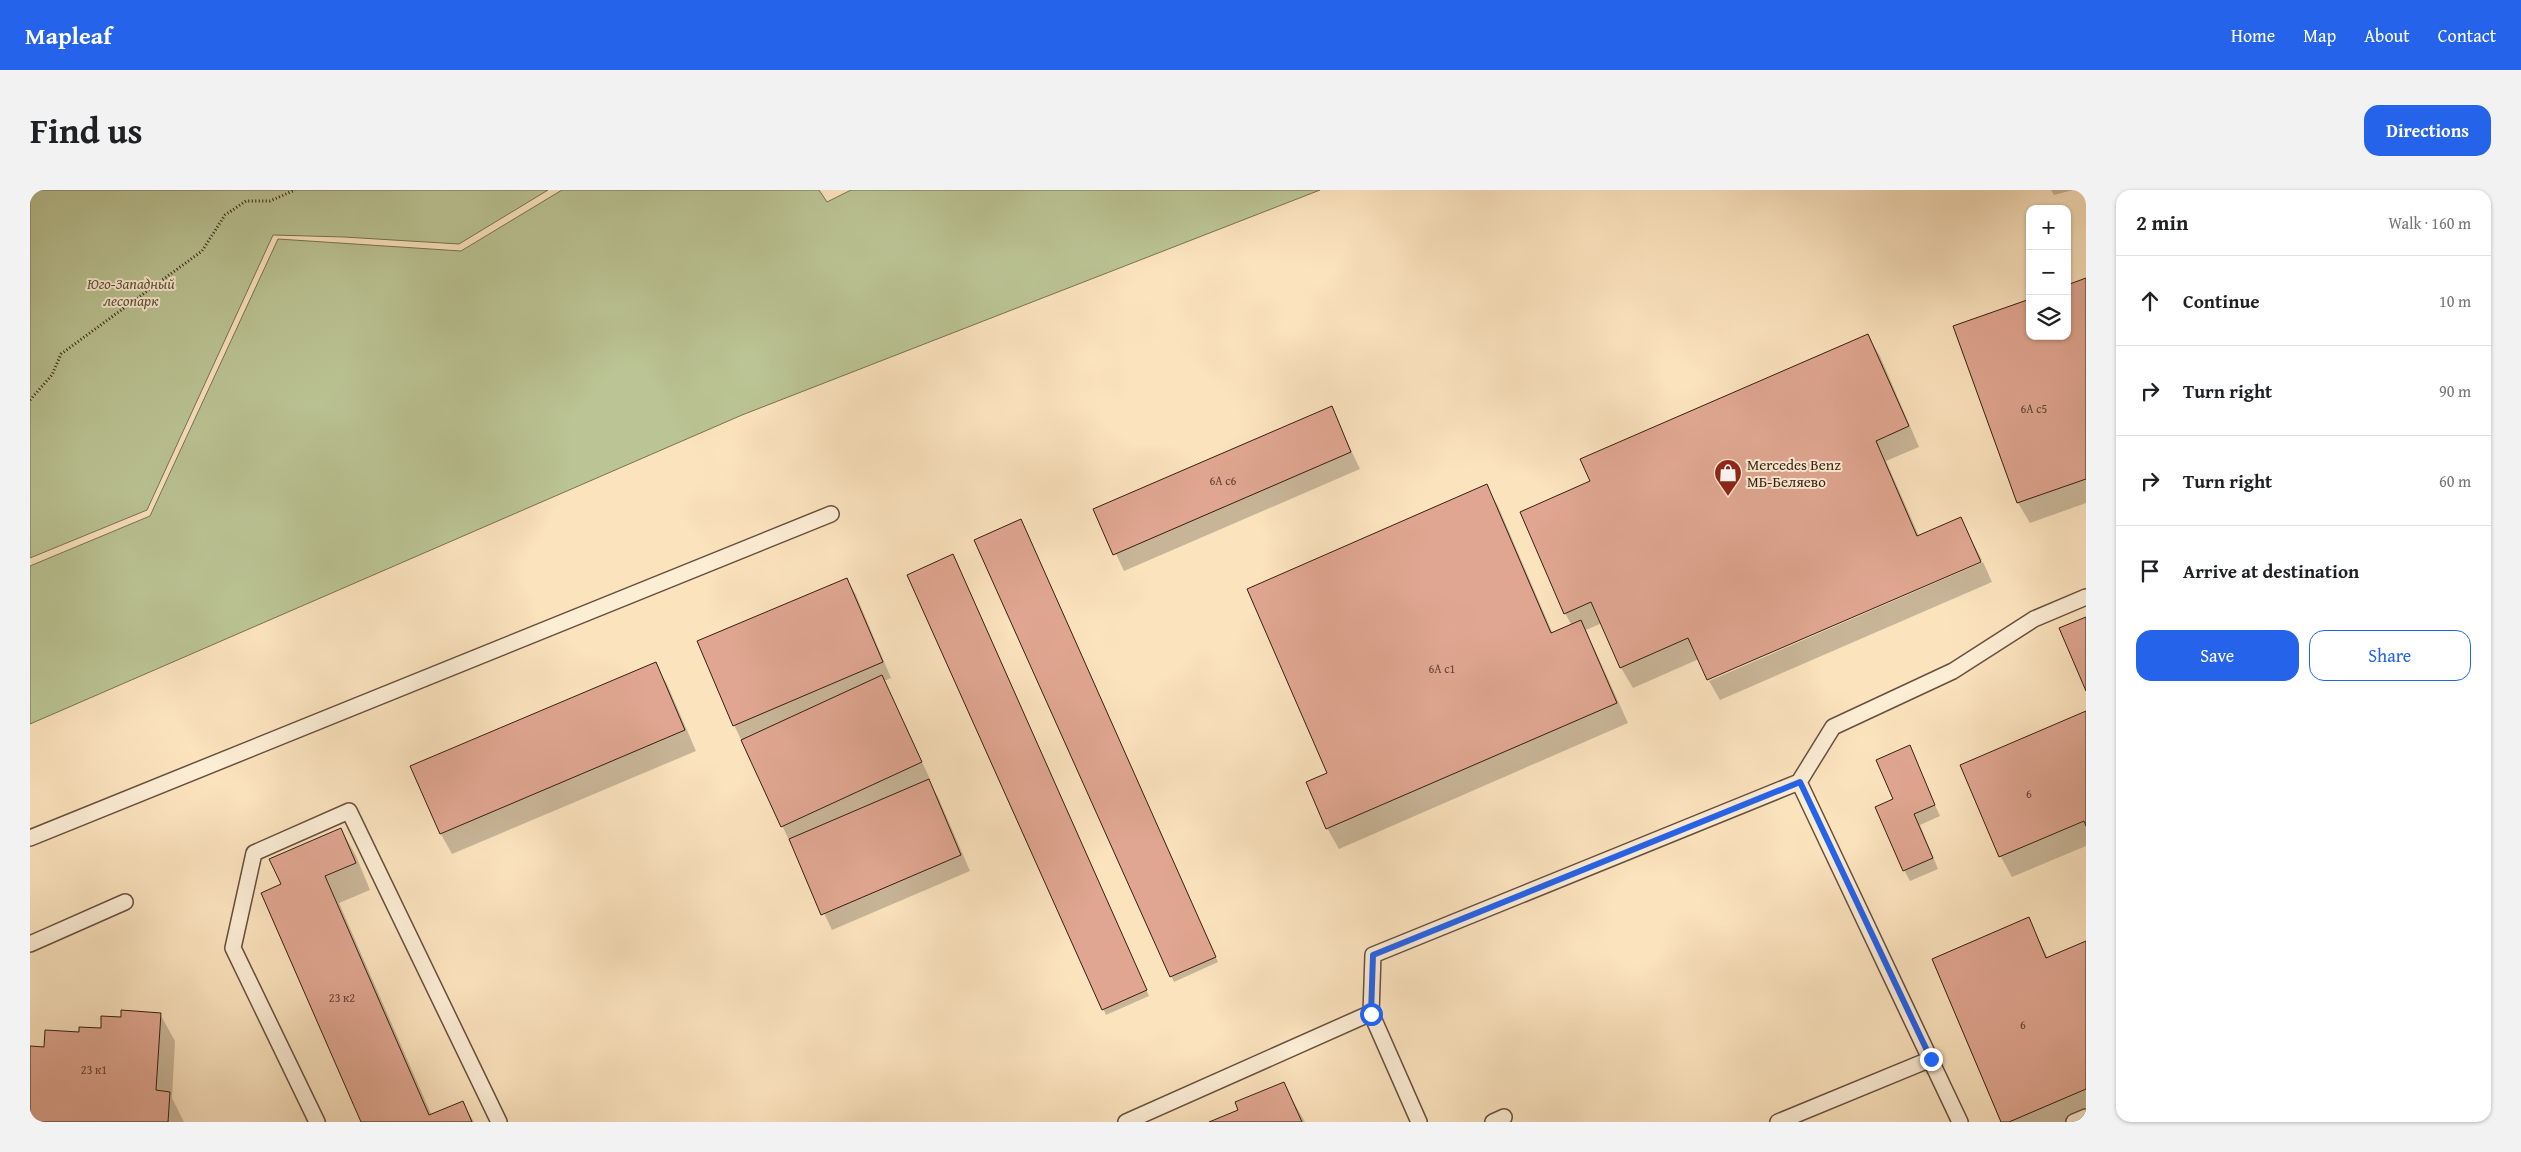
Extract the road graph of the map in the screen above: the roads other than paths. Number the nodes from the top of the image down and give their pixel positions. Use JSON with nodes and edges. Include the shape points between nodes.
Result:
{"nodes":[{"id":1,"x":831,"y":514,"type":"dead end"},
{"id":2,"x":2086,"y":598,"type":"edge"},
{"id":3,"x":1800,"y":782,"type":"junction"},
{"id":4,"x":30,"y":838,"type":"edge"},
{"id":5,"x":125,"y":902,"type":"dead end"},
{"id":6,"x":30,"y":944,"type":"edge"},
{"id":7,"x":1371,"y":1014,"type":"junction"},
{"id":8,"x":1931,"y":1059,"type":"junction"},
{"id":9,"x":2086,"y":1117,"type":"edge"},
{"id":10,"x":1954,"y":1120,"type":"edge"},
{"id":11,"x":317,"y":1122,"type":"edge"},
{"id":12,"x":499,"y":1122,"type":"edge"},
{"id":13,"x":1126,"y":1122,"type":"edge"},
{"id":14,"x":1419,"y":1122,"type":"edge"},
{"id":15,"x":1778,"y":1122,"type":"edge"},
{"id":16,"x":2074,"y":1122,"type":"edge"}],
"edges":[{"from":1,"to":4,"type":"lane"},
{"from":2,"to":3,"type":"lane","via":[[2034,618],[1953,671],[1833,726]]},
{"from":3,"to":7,"type":"lane","via":[[1373,955]]},
{"from":3,"to":8,"type":"lane"},
{"from":5,"to":6,"type":"lane"},
{"from":7,"to":13,"type":"lane"},
{"from":7,"to":14,"type":"lane"},
{"from":8,"to":10,"type":"lane"},
{"from":8,"to":15,"type":"lane"},
{"from":9,"to":16,"type":"lane"},
{"from":11,"to":12,"type":"lane","via":[[233,948],[254,853],[349,812]]}]}
